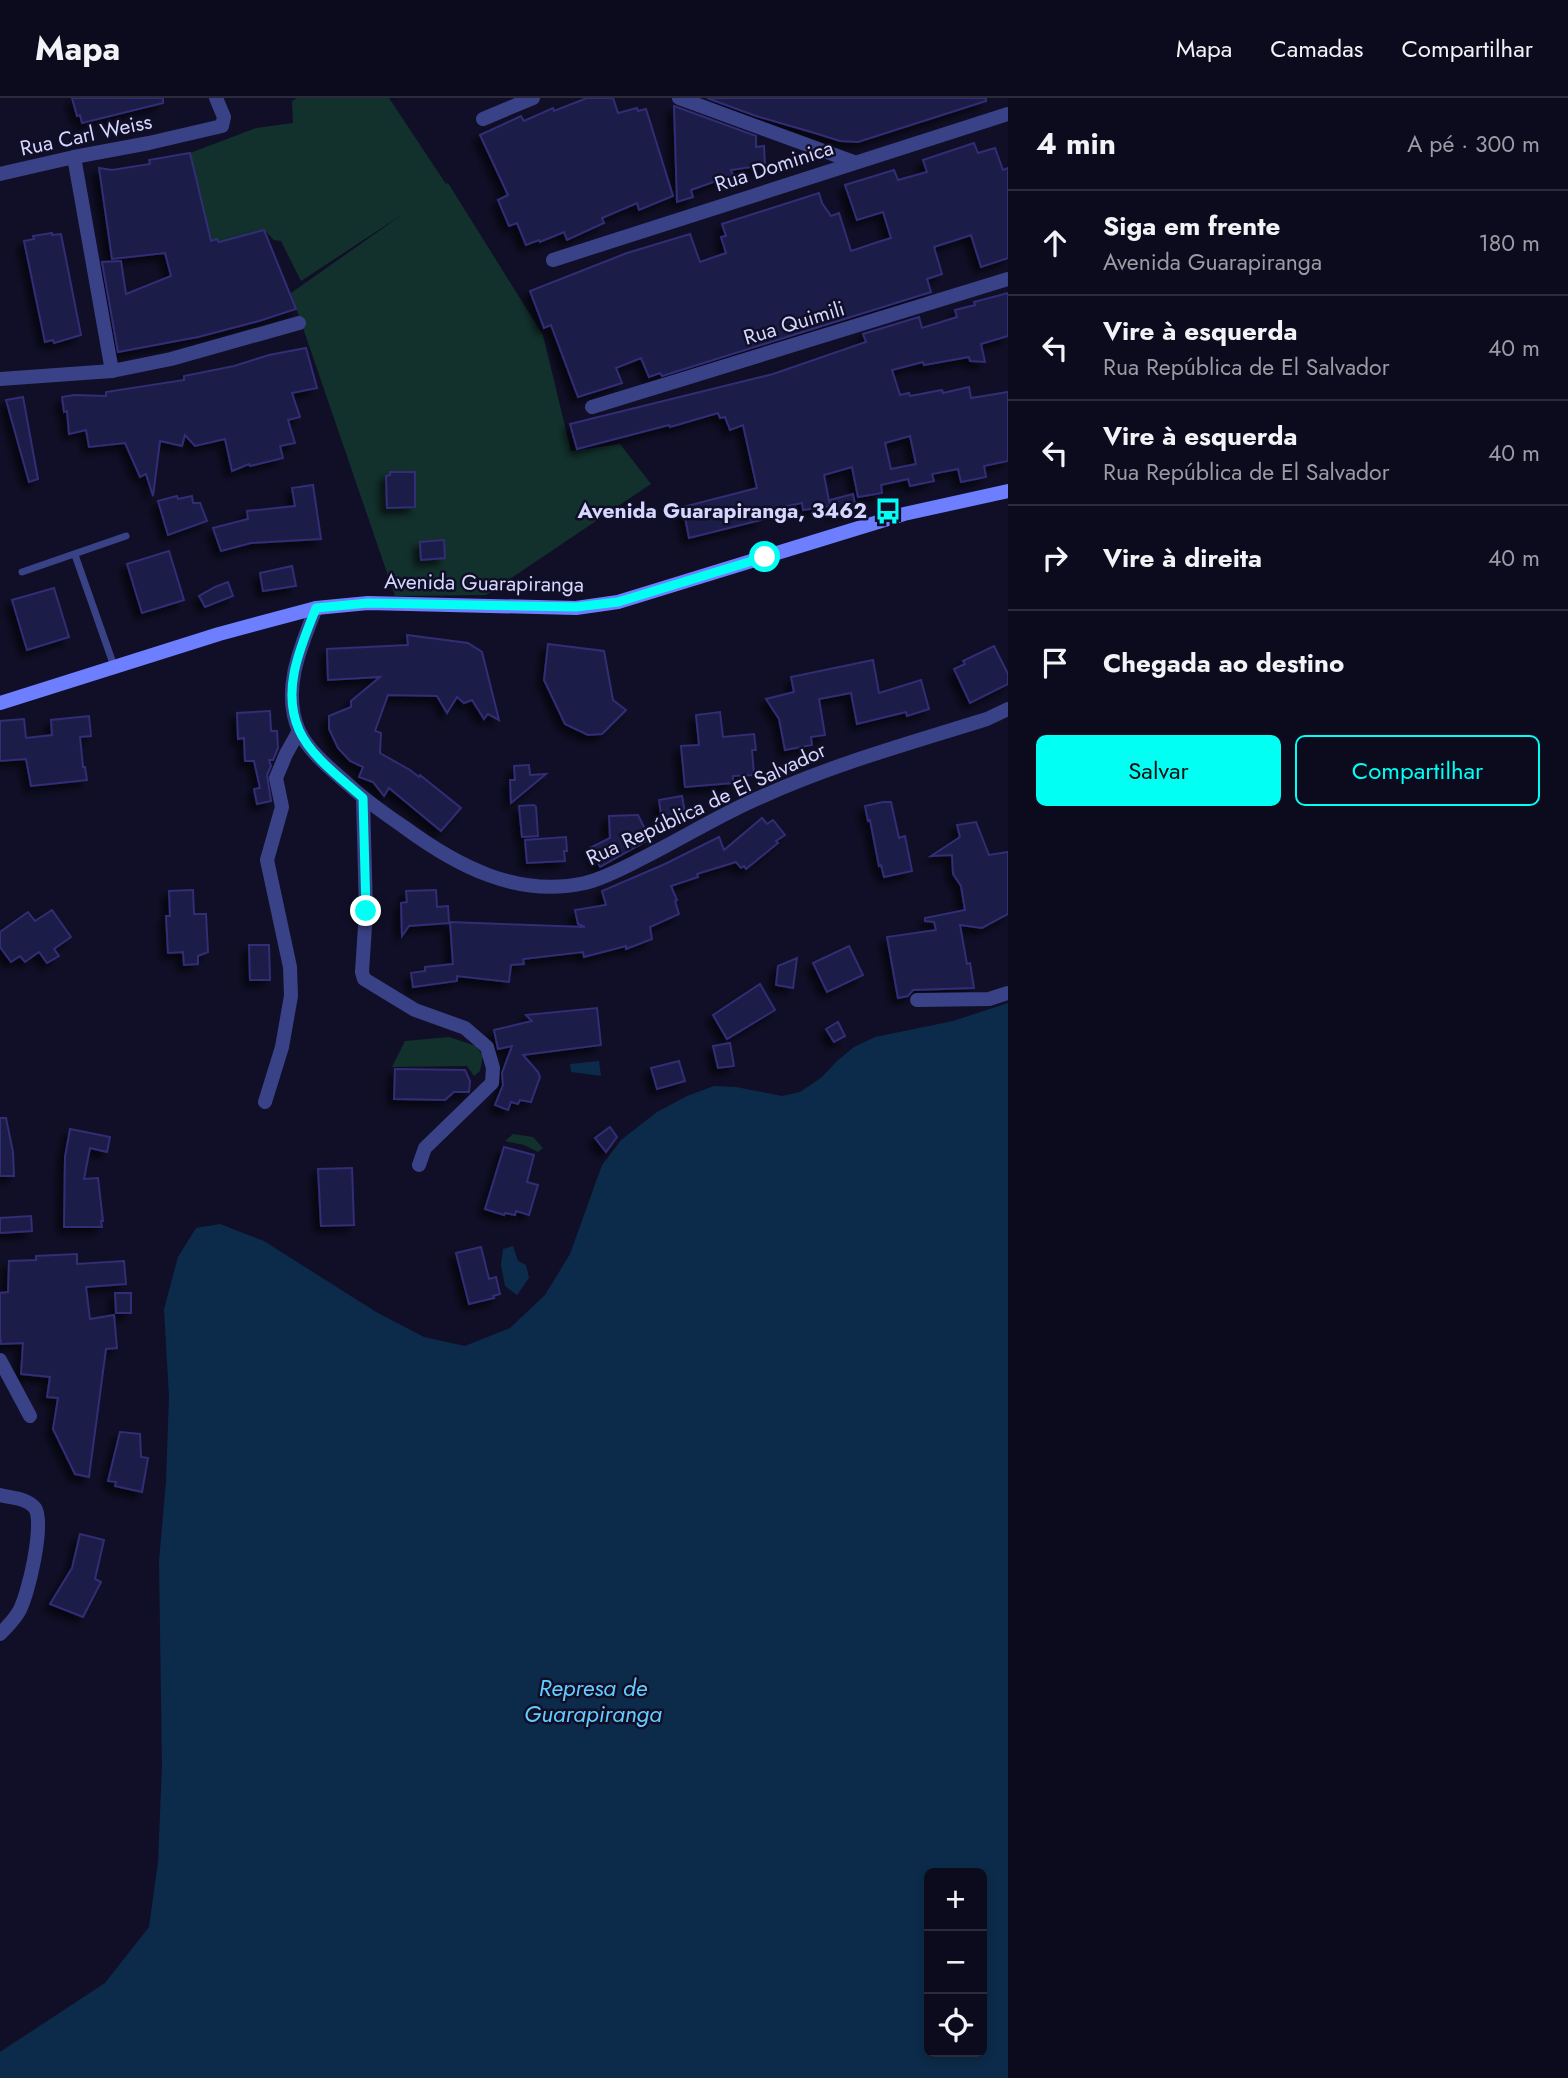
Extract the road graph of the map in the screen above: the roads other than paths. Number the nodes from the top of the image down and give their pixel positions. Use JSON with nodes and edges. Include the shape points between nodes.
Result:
{"nodes":[{"id":1,"x":216,"y":98,"type":"edge"},
{"id":2,"x":533,"y":98,"type":"edge"},
{"id":3,"x":679,"y":98,"type":"edge"},
{"id":4,"x":1008,"y":114,"type":"edge"},
{"id":5,"x":483,"y":119,"type":"dead end"},
{"id":6,"x":74,"y":157,"type":"junction"},
{"id":7,"x":854,"y":162,"type":"junction"},
{"id":8,"x":0,"y":174,"type":"edge"},
{"id":9,"x":553,"y":261,"type":"dead end"},
{"id":10,"x":1008,"y":279,"type":"edge"},
{"id":11,"x":299,"y":323,"type":"dead end"},
{"id":12,"x":112,"y":371,"type":"junction"},
{"id":13,"x":0,"y":379,"type":"edge"},
{"id":14,"x":592,"y":407,"type":"dead end"},
{"id":15,"x":1008,"y":491,"type":"edge"},
{"id":16,"x":127,"y":536,"type":"dead end"},
{"id":17,"x":75,"y":555,"type":"junction"},
{"id":18,"x":22,"y":572,"type":"dead end"},
{"id":19,"x":316,"y":608,"type":"junction"},
{"id":20,"x":115,"y":668,"type":"junction"},
{"id":21,"x":0,"y":703,"type":"edge"},
{"id":22,"x":1008,"y":709,"type":"edge"},
{"id":23,"x":299,"y":731,"type":"junction"},
{"id":24,"x":363,"y":798,"type":"junction"},
{"id":25,"x":1008,"y":993,"type":"edge"},
{"id":26,"x":917,"y":1000,"type":"dead end"},
{"id":27,"x":265,"y":1102,"type":"dead end"},
{"id":28,"x":419,"y":1165,"type":"dead end"},
{"id":29,"x":0,"y":1360,"type":"edge"},
{"id":30,"x":30,"y":1416,"type":"dead end"},
{"id":31,"x":0,"y":1496,"type":"edge"},
{"id":32,"x":0,"y":1634,"type":"edge"}],
"edges":[{"from":1,"to":6,"type":"street","name":"Rua Carl Weiss","via":[[224,117],[222,126]]},
{"from":2,"to":5,"type":"street"},
{"from":3,"to":7,"type":"street"},
{"from":4,"to":7,"type":"street","name":"Rua Dominica"},
{"from":6,"to":8,"type":"street","name":"Rua Carl Weiss"},
{"from":6,"to":12,"type":"street"},
{"from":7,"to":9,"type":"street","name":"Rua Dominica"},
{"from":10,"to":14,"type":"street","name":"Rua Quimili"},
{"from":11,"to":12,"type":"street"},
{"from":12,"to":13,"type":"street"},
{"from":15,"to":19,"type":"main road","name":"Avenida Guarapiranga","via":[[904,514],[618,602],[576,607],[368,603]]},
{"from":16,"to":17,"type":"lane"},
{"from":17,"to":18,"type":"lane"},
{"from":17,"to":20,"type":"lane"},
{"from":19,"to":20,"type":"main road","name":"Avenida Guarapiranga"},
{"from":19,"to":23,"type":"street","name":"Rua República de El Salvador","via":[[294,667],[292,696]]},
{"from":20,"to":21,"type":"main road","name":"Avenida Guarapiranga"},
{"from":22,"to":24,"type":"street","name":"Rua República de El Salvador","via":[[828,768],[586,883],[520,886],[492,877],[429,845]]},
{"from":23,"to":24,"type":"street","name":"Rua República de El Salvador"},
{"from":23,"to":27,"type":"street","via":[[276,778],[282,807],[267,860],[290,967],[291,996]]},
{"from":24,"to":28,"type":"street","via":[[364,979],[415,1010],[464,1028],[487,1047],[493,1068],[492,1083],[425,1148]]},
{"from":25,"to":26,"type":"street","via":[[989,999]]},
{"from":29,"to":30,"type":"street"},
{"from":31,"to":32,"type":"street","via":[[30,1504],[39,1525],[19,1612]]}]}
